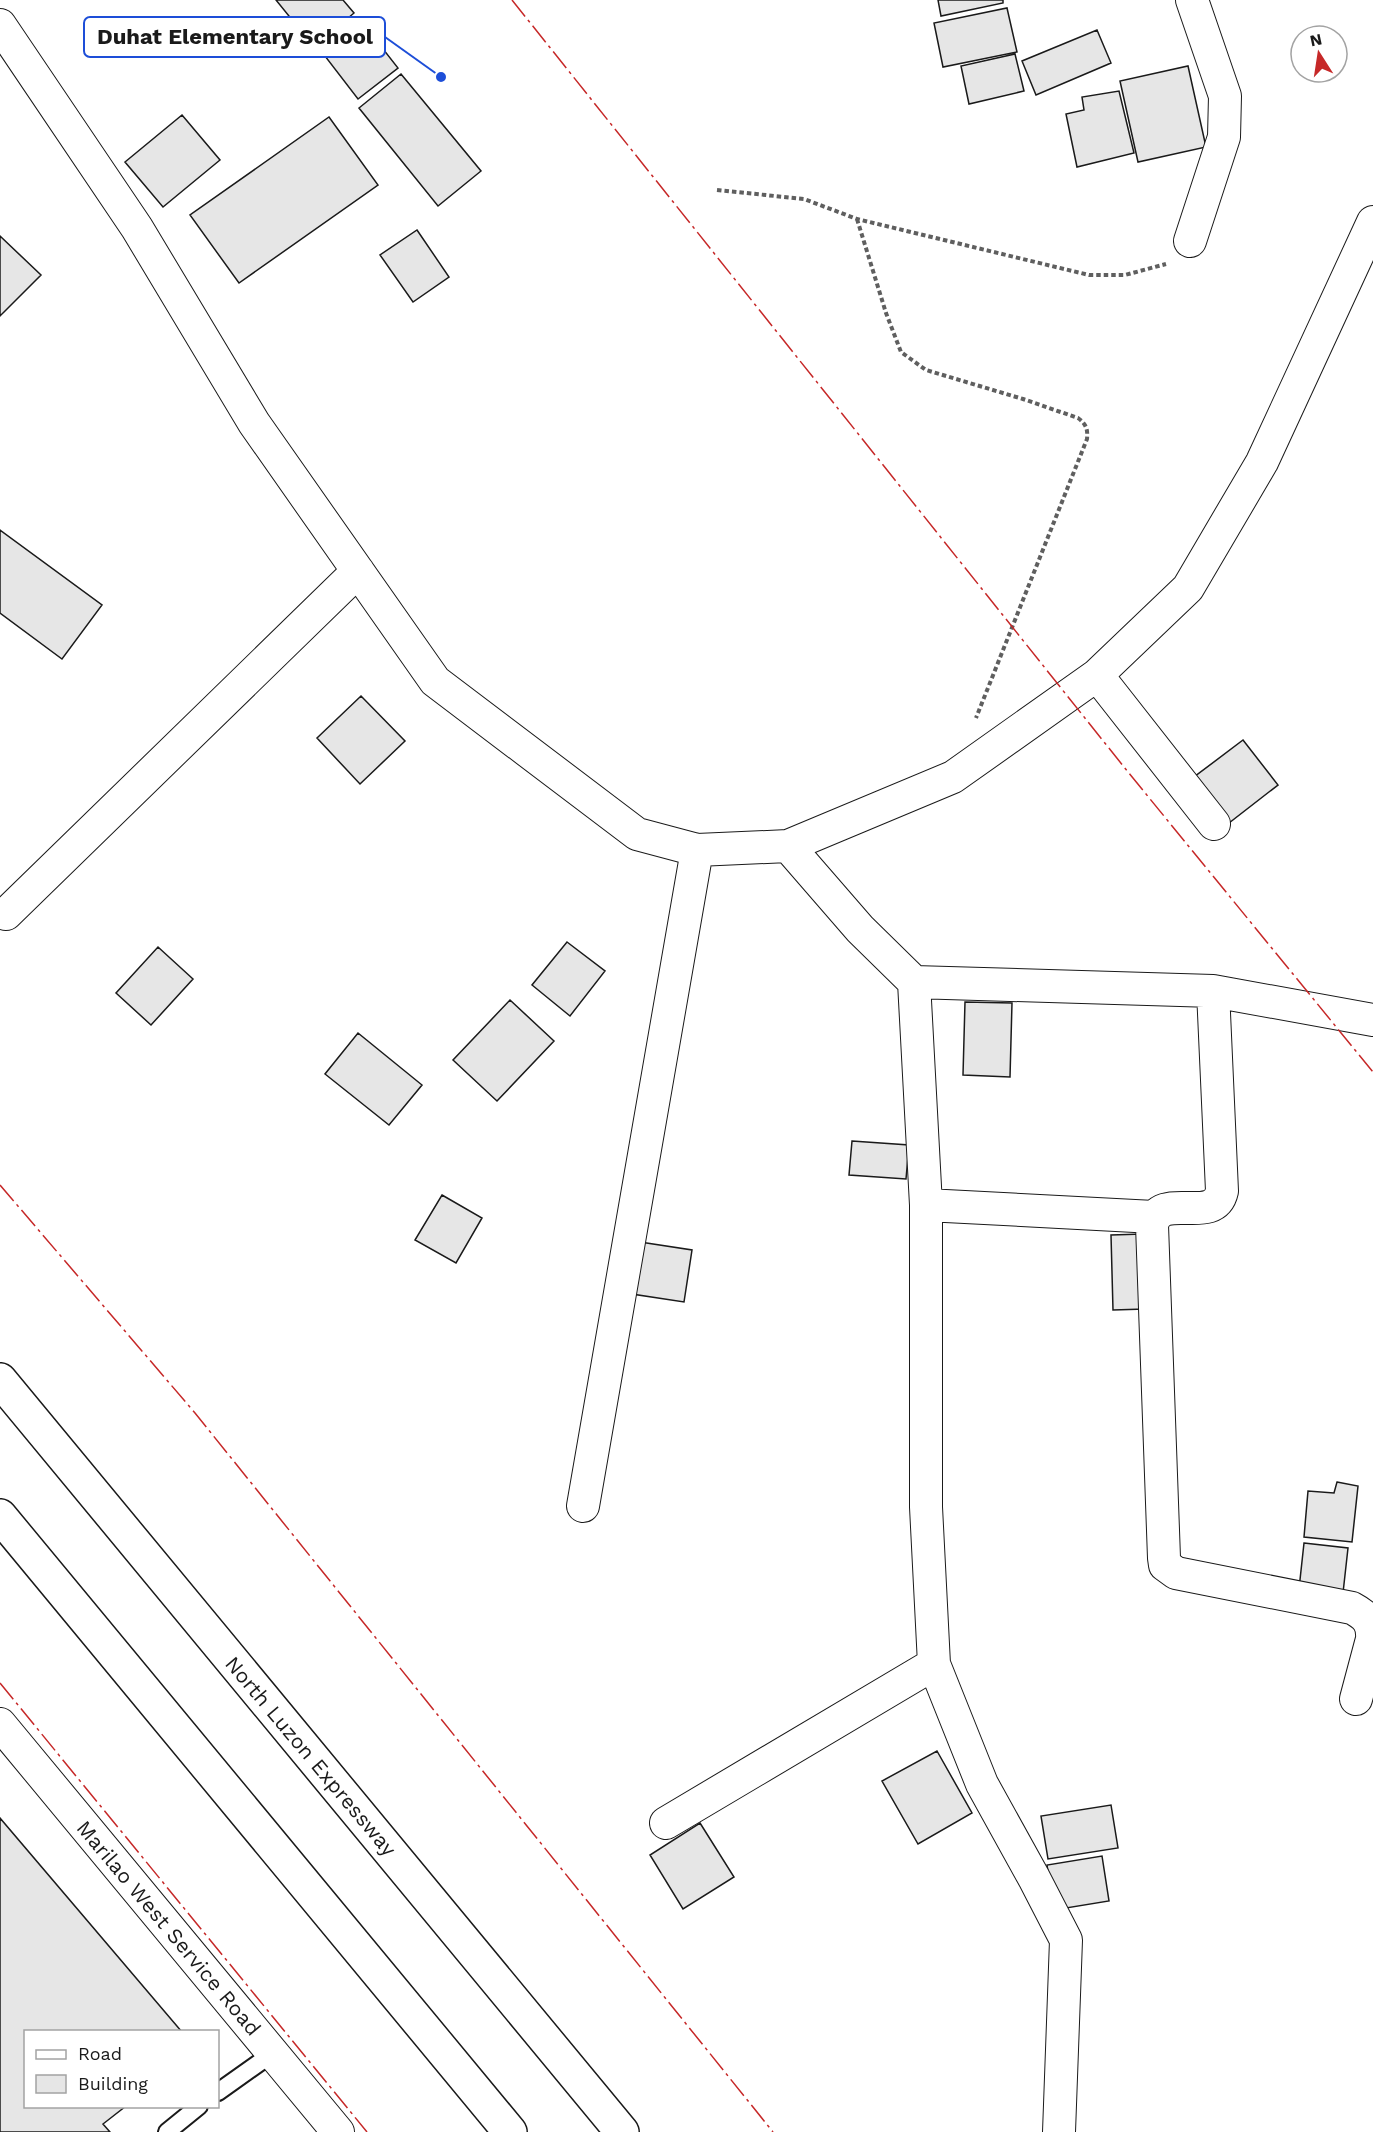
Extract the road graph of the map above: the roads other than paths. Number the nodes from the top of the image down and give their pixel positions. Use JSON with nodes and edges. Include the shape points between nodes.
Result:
{"nodes":[{"id":1,"x":1192,"y":0,"type":"edge"},
{"id":2,"x":0,"y":25,"type":"edge"},
{"id":3,"x":1373,"y":222,"type":"edge"},
{"id":4,"x":1190,"y":241,"type":"road end"},
{"id":5,"x":358,"y":571,"type":"junction"},
{"id":6,"x":1097,"y":675,"type":"junction"},
{"id":7,"x":1214,"y":824,"type":"dead end"},
{"id":8,"x":788,"y":846,"type":"junction"},
{"id":9,"x":697,"y":850,"type":"junction"},
{"id":10,"x":6,"y":914,"type":"dead end"},
{"id":11,"x":914,"y":982,"type":"junction"},
{"id":12,"x":1214,"y":991,"type":"junction"},
{"id":13,"x":1373,"y":1020,"type":"edge"},
{"id":14,"x":926,"y":1205,"type":"junction"},
{"id":15,"x":1154,"y":1217,"type":"junction"},
{"id":16,"x":0,"y":1380,"type":"edge"},
{"id":17,"x":583,"y":1506,"type":"dead end"},
{"id":18,"x":0,"y":1516,"type":"edge"},
{"id":19,"x":934,"y":1664,"type":"junction"},
{"id":20,"x":1356,"y":1699,"type":"dead end"},
{"id":21,"x":0,"y":1724,"type":"edge"},
{"id":22,"x":666,"y":1823,"type":"dead end"},
{"id":23,"x":273,"y":2053,"type":"junction"},
{"id":24,"x":219,"y":2091,"type":"edge"},
{"id":25,"x":196,"y":2108,"type":"edge"},
{"id":26,"x":166,"y":2132,"type":"edge"},
{"id":27,"x":338,"y":2132,"type":"edge"},
{"id":28,"x":510,"y":2132,"type":"edge"},
{"id":29,"x":622,"y":2132,"type":"edge"},
{"id":30,"x":1059,"y":2132,"type":"edge"}],
"edges":[{"from":1,"to":4,"type":"street","via":[[1225,96],[1224,137]]},
{"from":2,"to":5,"type":"street","via":[[137,228],[254,423]]},
{"from":3,"to":6,"type":"street","via":[[1262,462],[1188,588]]},
{"from":5,"to":9,"type":"street","via":[[435,681],[637,834]]},
{"from":5,"to":10,"type":"street"},
{"from":6,"to":7,"type":"street"},
{"from":6,"to":8,"type":"street","via":[[953,777]]},
{"from":8,"to":9,"type":"street"},
{"from":8,"to":11,"type":"street","via":[[860,929]]},
{"from":9,"to":17,"type":"street"},
{"from":11,"to":12,"type":"street"},
{"from":11,"to":14,"type":"street"},
{"from":12,"to":13,"type":"street"},
{"from":12,"to":15,"type":"street","via":[[1220,1199],[1206,1208],[1168,1208]]},
{"from":14,"to":15,"type":"street"},
{"from":14,"to":19,"type":"street","via":[[926,1507]]},
{"from":15,"to":20,"type":"street","via":[[1166,1565],[1176,1573],[1361,1613],[1369,1620],[1372,1640]]},
{"from":16,"to":29,"type":"highway","name":"North Luzon Expressway"},
{"from":18,"to":28,"type":"highway"},
{"from":19,"to":22,"type":"street"},
{"from":19,"to":30,"type":"street","via":[[982,1784],[1066,1940]]},
{"from":21,"to":23,"type":"street","name":"Marilao West Service Road"},
{"from":23,"to":24,"type":"lane"},
{"from":23,"to":27,"type":"street","name":"Marilao West Service Road"},
{"from":25,"to":26,"type":"lane"}]}
